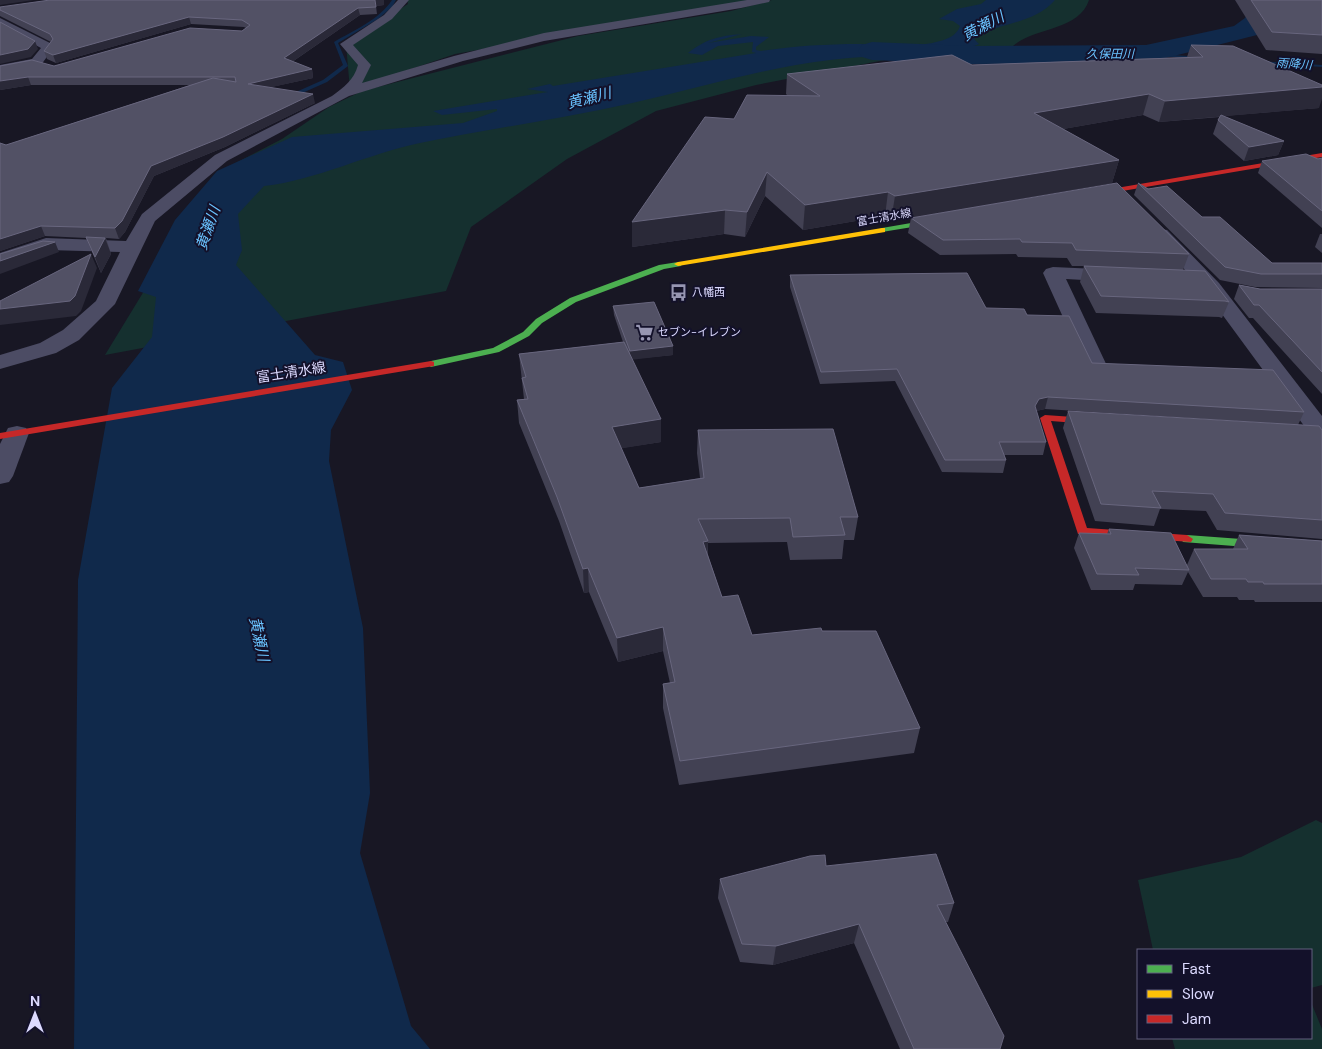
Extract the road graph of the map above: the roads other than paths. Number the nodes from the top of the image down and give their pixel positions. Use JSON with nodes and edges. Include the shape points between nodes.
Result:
{"nodes":[{"id":1,"x":404,"y":0,"type":"edge"},
{"id":2,"x":765,"y":0,"type":"edge"},
{"id":3,"x":0,"y":21,"type":"edge"},
{"id":4,"x":36,"y":62,"type":"junction"},
{"id":5,"x":49,"y":67,"type":"edge"},
{"id":6,"x":0,"y":69,"type":"edge"},
{"id":7,"x":346,"y":93,"type":"junction"},
{"id":8,"x":1322,"y":155,"type":"edge"},
{"id":9,"x":1322,"y":165,"type":"edge"},
{"id":10,"x":1076,"y":197,"type":"edge"},
{"id":11,"x":1085,"y":205,"type":"edge"},
{"id":12,"x":1133,"y":207,"type":"junction"},
{"id":13,"x":132,"y":247,"type":"junction"},
{"id":14,"x":0,"y":259,"type":"edge"},
{"id":15,"x":745,"y":265,"type":"dead end"},
{"id":16,"x":679,"y":276,"type":"dead end"},
{"id":17,"x":1139,"y":277,"type":"edge"},
{"id":18,"x":1177,"y":278,"type":"edge"},
{"id":19,"x":1209,"y":283,"type":"junction"},
{"id":20,"x":1236,"y":292,"type":"dead end"},
{"id":21,"x":573,"y":300,"type":"junction"},
{"id":22,"x":0,"y":362,"type":"edge"},
{"id":23,"x":1097,"y":368,"type":"edge"},
{"id":24,"x":1114,"y":422,"type":"edge"},
{"id":25,"x":9,"y":434,"type":"edge"},
{"id":26,"x":1319,"y":434,"type":"edge"},
{"id":27,"x":0,"y":476,"type":"edge"},
{"id":28,"x":1322,"y":549,"type":"edge"}],
"edges":[{"from":1,"to":7,"type":"street","via":[[388,17],[346,44],[365,65],[362,77]]},
{"from":2,"to":7,"type":"street","via":[[522,42]]},
{"from":3,"to":4,"type":"street","via":[[48,47]]},
{"from":4,"to":5,"type":"street"},
{"from":4,"to":6,"type":"street"},
{"from":7,"to":13,"type":"street","via":[[221,158],[148,218]]},
{"from":8,"to":10,"type":"main road"},
{"from":9,"to":12,"type":"main road"},
{"from":11,"to":12,"type":"main road"},
{"from":12,"to":19,"type":"street"},
{"from":13,"to":14,"type":"street","via":[[46,244]]},
{"from":13,"to":22,"type":"street","via":[[105,304],[71,334],[48,348]]},
{"from":15,"to":21,"type":"main road","name":"富士清水線","via":[[958,222],[662,267]]},
{"from":16,"to":21,"type":"main road","name":"富士清水線"},
{"from":17,"to":23,"type":"street","via":[[1053,273]]},
{"from":18,"to":19,"type":"street"},
{"from":19,"to":20,"type":"street"},
{"from":19,"to":26,"type":"street"},
{"from":21,"to":25,"type":"main road","name":"富士清水線","via":[[546,316],[526,334],[496,350],[454,360]]},
{"from":24,"to":28,"type":"main road","via":[[1045,418],[1082,531]]},
{"from":25,"to":27,"type":"street"}]}
